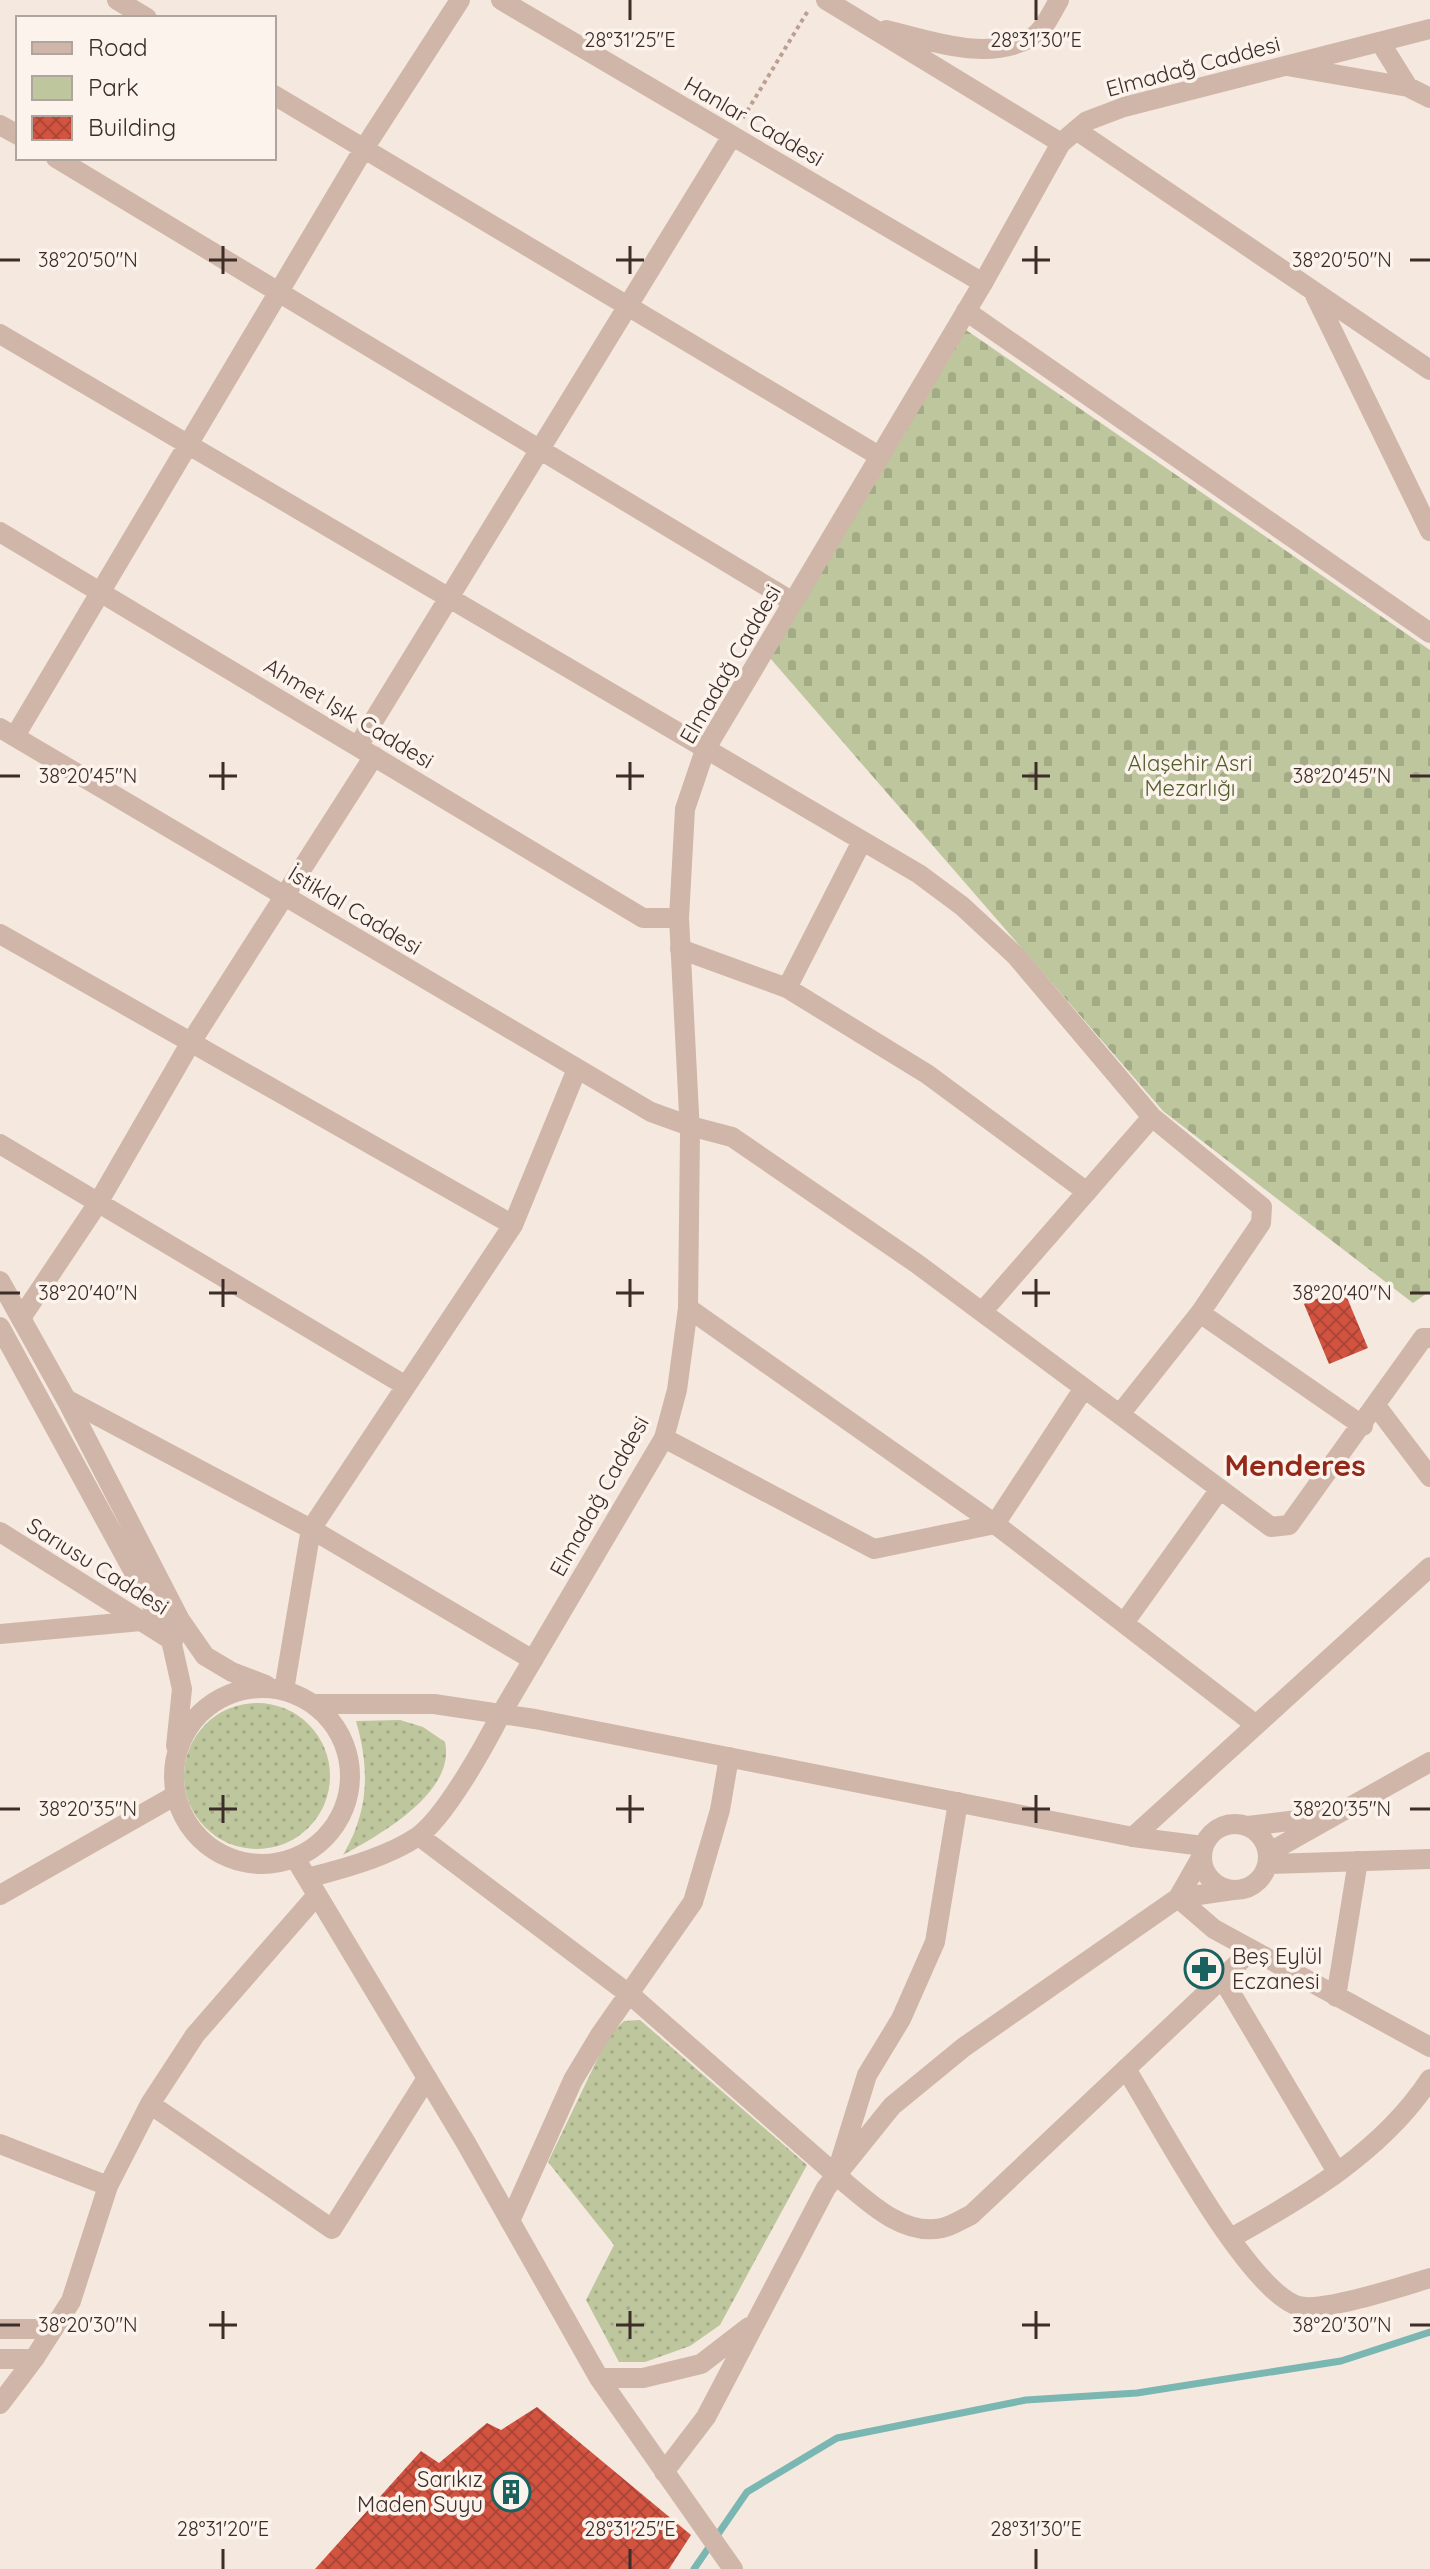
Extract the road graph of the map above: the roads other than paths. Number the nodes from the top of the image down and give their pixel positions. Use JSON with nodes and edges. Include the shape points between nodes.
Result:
{"nodes":[{"id":1,"x":117,"y":0,"type":"edge"},
{"id":2,"x":460,"y":0,"type":"edge"},
{"id":3,"x":501,"y":0,"type":"edge"},
{"id":4,"x":826,"y":0,"type":"edge"},
{"id":5,"x":1059,"y":0,"type":"edge"},
{"id":6,"x":144,"y":16,"type":"edge"},
{"id":7,"x":866,"y":25,"type":"junction"},
{"id":8,"x":1430,"y":29,"type":"edge"},
{"id":9,"x":1380,"y":42,"type":"junction"},
{"id":10,"x":1287,"y":66,"type":"junction"},
{"id":11,"x":1408,"y":87,"type":"junction"},
{"id":12,"x":276,"y":96,"type":"edge"},
{"id":13,"x":1430,"y":98,"type":"edge"},
{"id":14,"x":732,"y":136,"type":"junction"},
{"id":15,"x":1068,"y":136,"type":"junction"},
{"id":16,"x":363,"y":150,"type":"junction"},
{"id":17,"x":59,"y":160,"type":"edge"},
{"id":18,"x":983,"y":283,"type":"junction"},
{"id":19,"x":1313,"y":291,"type":"junction"},
{"id":20,"x":279,"y":292,"type":"junction"},
{"id":21,"x":629,"y":307,"type":"junction"},
{"id":22,"x":966,"y":311,"type":"junction"},
{"id":23,"x":0,"y":334,"type":"edge"},
{"id":24,"x":1430,"y":370,"type":"edge"},
{"id":25,"x":188,"y":445,"type":"junction"},
{"id":26,"x":542,"y":451,"type":"junction"},
{"id":27,"x":879,"y":456,"type":"junction"},
{"id":28,"x":1430,"y":531,"type":"edge"},
{"id":29,"x":0,"y":532,"type":"edge"},
{"id":30,"x":101,"y":592,"type":"junction"},
{"id":31,"x":450,"y":600,"type":"junction"},
{"id":32,"x":793,"y":602,"type":"junction"},
{"id":33,"x":1430,"y":633,"type":"edge"},
{"id":34,"x":7,"y":732,"type":"edge"},
{"id":35,"x":705,"y":750,"type":"junction"},
{"id":36,"x":366,"y":751,"type":"junction"},
{"id":37,"x":862,"y":841,"type":"junction"},
{"id":38,"x":282,"y":894,"type":"junction"},
{"id":39,"x":679,"y":918,"type":"junction"},
{"id":40,"x":0,"y":934,"type":"edge"},
{"id":41,"x":680,"y":949,"type":"junction"},
{"id":42,"x":787,"y":988,"type":"junction"},
{"id":43,"x":191,"y":1042,"type":"junction"},
{"id":44,"x":577,"y":1069,"type":"junction"},
{"id":45,"x":1152,"y":1117,"type":"junction"},
{"id":46,"x":690,"y":1126,"type":"junction"},
{"id":47,"x":0,"y":1144,"type":"edge"},
{"id":48,"x":1087,"y":1192,"type":"junction"},
{"id":49,"x":98,"y":1203,"type":"junction"},
{"id":50,"x":513,"y":1225,"type":"junction"},
{"id":51,"x":0,"y":1281,"type":"edge"},
{"id":52,"x":688,"y":1308,"type":"junction"},
{"id":53,"x":982,"y":1312,"type":"junction"},
{"id":54,"x":1200,"y":1313,"type":"junction"},
{"id":55,"x":21,"y":1318,"type":"junction"},
{"id":56,"x":0,"y":1327,"type":"edge"},
{"id":57,"x":1430,"y":1338,"type":"edge"},
{"id":58,"x":8,"y":1352,"type":"edge"},
{"id":59,"x":406,"y":1386,"type":"junction"},
{"id":60,"x":1084,"y":1388,"type":"junction"},
{"id":61,"x":66,"y":1399,"type":"junction"},
{"id":62,"x":1377,"y":1407,"type":"junction"},
{"id":63,"x":1120,"y":1414,"type":"junction"},
{"id":64,"x":1363,"y":1426,"type":"junction"},
{"id":65,"x":664,"y":1438,"type":"junction"},
{"id":66,"x":1430,"y":1477,"type":"edge"},
{"id":67,"x":1220,"y":1489,"type":"junction"},
{"id":68,"x":995,"y":1524,"type":"junction"},
{"id":69,"x":311,"y":1529,"type":"junction"},
{"id":70,"x":0,"y":1532,"type":"edge"},
{"id":71,"x":1430,"y":1567,"type":"edge"},
{"id":72,"x":141,"y":1621,"type":"junction"},
{"id":73,"x":1124,"y":1623,"type":"junction"},
{"id":74,"x":0,"y":1634,"type":"edge"},
{"id":75,"x":171,"y":1640,"type":"junction"},
{"id":76,"x":205,"y":1656,"type":"junction"},
{"id":77,"x":533,"y":1660,"type":"junction"},
{"id":78,"x":280,"y":1690,"type":"junction"},
{"id":79,"x":314,"y":1704,"type":"junction"},
{"id":80,"x":501,"y":1714,"type":"junction"},
{"id":81,"x":1256,"y":1725,"type":"junction"},
{"id":82,"x":729,"y":1757,"type":"junction"},
{"id":83,"x":1430,"y":1762,"type":"edge"},
{"id":84,"x":174,"y":1770,"type":"junction"},
{"id":85,"x":176,"y":1795,"type":"junction"},
{"id":86,"x":958,"y":1802,"type":"junction"},
{"id":87,"x":1330,"y":1816,"type":"junction"},
{"id":88,"x":1248,"y":1826,"type":"junction"},
{"id":89,"x":419,"y":1836,"type":"junction"},
{"id":90,"x":1133,"y":1837,"type":"junction"},
{"id":91,"x":1202,"y":1851,"type":"junction"},
{"id":92,"x":295,"y":1858,"type":"junction"},
{"id":93,"x":1268,"y":1858,"type":"junction"},
{"id":94,"x":1430,"y":1859,"type":"edge"},
{"id":95,"x":1358,"y":1861,"type":"junction"},
{"id":96,"x":312,"y":1887,"type":"junction"},
{"id":97,"x":1234,"y":1890,"type":"junction"},
{"id":98,"x":0,"y":1895,"type":"edge"},
{"id":99,"x":1178,"y":1898,"type":"junction"},
{"id":100,"x":1252,"y":1950,"type":"junction"},
{"id":101,"x":1222,"y":1978,"type":"junction"},
{"id":102,"x":630,"y":1995,"type":"junction"},
{"id":103,"x":1336,"y":1997,"type":"junction"},
{"id":104,"x":1430,"y":2047,"type":"edge"},
{"id":105,"x":1126,"y":2069,"type":"junction"},
{"id":106,"x":427,"y":2078,"type":"junction"},
{"id":107,"x":1430,"y":2079,"type":"edge"},
{"id":108,"x":150,"y":2104,"type":"junction"},
{"id":109,"x":0,"y":2144,"type":"edge"},
{"id":110,"x":1337,"y":2172,"type":"junction"},
{"id":111,"x":836,"y":2175,"type":"junction"},
{"id":112,"x":108,"y":2186,"type":"junction"},
{"id":113,"x":510,"y":2221,"type":"junction"},
{"id":114,"x":1231,"y":2238,"type":"junction"},
{"id":115,"x":1430,"y":2278,"type":"edge"},
{"id":116,"x":752,"y":2324,"type":"junction"},
{"id":117,"x":0,"y":2329,"type":"edge"},
{"id":118,"x":53,"y":2329,"type":"junction"},
{"id":119,"x":0,"y":2359,"type":"edge"},
{"id":120,"x":34,"y":2359,"type":"junction"},
{"id":121,"x":599,"y":2378,"type":"junction"},
{"id":122,"x":0,"y":2404,"type":"edge"},
{"id":123,"x":664,"y":2472,"type":"junction"},
{"id":124,"x":728,"y":2563,"type":"edge"}],
"edges":[{"from":1,"to":6,"type":"street"},
{"from":2,"to":16,"type":"street"},
{"from":3,"to":14,"type":"street","name":"Hanlar Caddesi"},
{"from":4,"to":7,"type":"street"},
{"from":5,"to":7,"type":"street","via":[[1036,35],[999,49],[957,47]]},
{"from":7,"to":15,"type":"street"},
{"from":8,"to":9,"type":"street","name":"Elmadağ Caddesi"},
{"from":9,"to":10,"type":"street","name":"Elmadağ Caddesi"},
{"from":9,"to":11,"type":"street"},
{"from":10,"to":11,"type":"street"},
{"from":10,"to":15,"type":"street","name":"Elmadağ Caddesi","via":[[1124,107],[1087,121]]},
{"from":11,"to":13,"type":"street"},
{"from":12,"to":16,"type":"street"},
{"from":14,"to":18,"type":"street","name":"Hanlar Caddesi"},
{"from":14,"to":21,"type":"street"},
{"from":15,"to":18,"type":"street","name":"Elmadağ Caddesi"},
{"from":15,"to":19,"type":"street"},
{"from":16,"to":20,"type":"street"},
{"from":16,"to":21,"type":"street"},
{"from":17,"to":20,"type":"street"},
{"from":18,"to":22,"type":"street","name":"Elmadağ Caddesi"},
{"from":19,"to":24,"type":"street"},
{"from":19,"to":28,"type":"street"},
{"from":20,"to":25,"type":"street"},
{"from":20,"to":26,"type":"street"},
{"from":21,"to":26,"type":"street"},
{"from":21,"to":27,"type":"street"},
{"from":22,"to":27,"type":"street","name":"Elmadağ Caddesi"},
{"from":22,"to":33,"type":"street"},
{"from":23,"to":25,"type":"street"},
{"from":25,"to":30,"type":"street"},
{"from":25,"to":31,"type":"street"},
{"from":26,"to":31,"type":"street"},
{"from":26,"to":32,"type":"street"},
{"from":27,"to":32,"type":"street","name":"Elmadağ Caddesi"},
{"from":29,"to":30,"type":"street","name":"Ahmet Işık Caddesi"},
{"from":30,"to":34,"type":"street"},
{"from":30,"to":36,"type":"street","name":"Ahmet Işık Caddesi"},
{"from":31,"to":35,"type":"street"},
{"from":31,"to":36,"type":"street"},
{"from":32,"to":35,"type":"street","name":"Elmadağ Caddesi"},
{"from":34,"to":38,"type":"street","name":"İstiklal Caddesi"},
{"from":35,"to":37,"type":"street"},
{"from":35,"to":39,"type":"street","name":"Elmadağ Caddesi","via":[[685,809]]},
{"from":36,"to":38,"type":"street"},
{"from":36,"to":39,"type":"street","name":"Ahmet Işık Caddesi","via":[[643,918]]},
{"from":37,"to":42,"type":"street"},
{"from":37,"to":45,"type":"street","via":[[962,906],[1016,956]]},
{"from":38,"to":43,"type":"street"},
{"from":38,"to":44,"type":"street","name":"İstiklal Caddesi"},
{"from":39,"to":41,"type":"street","name":"Elmadağ Caddesi"},
{"from":40,"to":43,"type":"street"},
{"from":41,"to":42,"type":"street"},
{"from":41,"to":46,"type":"street","name":"Elmadağ Caddesi"},
{"from":42,"to":48,"type":"street","via":[[927,1074]]},
{"from":43,"to":49,"type":"street"},
{"from":43,"to":50,"type":"street"},
{"from":44,"to":46,"type":"street","name":"İstiklal Caddesi","via":[[651,1112]]},
{"from":44,"to":50,"type":"street"},
{"from":45,"to":48,"type":"street"},
{"from":45,"to":54,"type":"street","via":[[1262,1207],[1261,1223]]},
{"from":46,"to":52,"type":"street","name":"Elmadağ Caddesi"},
{"from":46,"to":53,"type":"street","name":"İstiklal Caddesi","via":[[732,1137]]},
{"from":47,"to":49,"type":"street"},
{"from":48,"to":53,"type":"street"},
{"from":49,"to":55,"type":"street"},
{"from":49,"to":59,"type":"street"},
{"from":50,"to":59,"type":"street"},
{"from":51,"to":55,"type":"street"},
{"from":52,"to":65,"type":"street","name":"Elmadağ Caddesi","via":[[677,1390]]},
{"from":52,"to":68,"type":"street"},
{"from":53,"to":60,"type":"street","name":"İstiklal Caddesi"},
{"from":54,"to":63,"type":"street"},
{"from":54,"to":64,"type":"street"},
{"from":55,"to":61,"type":"street"},
{"from":56,"to":58,"type":"street"},
{"from":57,"to":62,"type":"street","name":"İstiklal Caddesi","via":[[1423,1338]]},
{"from":58,"to":75,"type":"street"},
{"from":59,"to":69,"type":"street"},
{"from":60,"to":63,"type":"street","name":"İstiklal Caddesi"},
{"from":60,"to":68,"type":"street"},
{"from":61,"to":69,"type":"street"},
{"from":61,"to":76,"type":"street","via":[[180,1620]]},
{"from":62,"to":64,"type":"street","name":"İstiklal Caddesi"},
{"from":62,"to":66,"type":"street"},
{"from":63,"to":67,"type":"street","name":"İstiklal Caddesi"},
{"from":64,"to":67,"type":"street","name":"İstiklal Caddesi","via":[[1289,1525],[1271,1527]]},
{"from":65,"to":68,"type":"street","via":[[874,1549]]},
{"from":65,"to":77,"type":"street","name":"Elmadağ Caddesi"},
{"from":67,"to":73,"type":"street"},
{"from":68,"to":73,"type":"street"},
{"from":69,"to":77,"type":"street"},
{"from":69,"to":78,"type":"street"},
{"from":70,"to":72,"type":"street","name":"Sarıusu Caddesi"},
{"from":71,"to":81,"type":"street"},
{"from":72,"to":74,"type":"street"},
{"from":72,"to":75,"type":"street","name":"Sarıusu Caddesi"},
{"from":73,"to":81,"type":"street"},
{"from":75,"to":76,"type":"street","name":"Sarıusu Caddesi"},
{"from":75,"to":84,"type":"street","via":[[182,1689]]},
{"from":76,"to":78,"type":"street","name":"Sarıusu Caddesi"},
{"from":77,"to":80,"type":"street","name":"Elmadağ Caddesi"},
{"from":78,"to":79,"type":"street"},
{"from":78,"to":84,"type":"street","via":[[248,1689],[208,1707],[181,1741]]},
{"from":79,"to":80,"type":"street","via":[[434,1704]]},
{"from":79,"to":92,"type":"street","via":[[346,1747],[351,1773],[336,1824]]},
{"from":80,"to":82,"type":"street"},
{"from":80,"to":89,"type":"street","name":"Elmadağ Caddesi","via":[[447,1802]]},
{"from":81,"to":90,"type":"street"},
{"from":82,"to":86,"type":"street"},
{"from":82,"to":102,"type":"street","via":[[709,1855],[693,1902]]},
{"from":83,"to":87,"type":"street"},
{"from":84,"to":85,"type":"street"},
{"from":85,"to":92,"type":"street","via":[[187,1823],[208,1845],[235,1859],[265,1864]]},
{"from":85,"to":98,"type":"street"},
{"from":86,"to":90,"type":"street"},
{"from":86,"to":111,"type":"street","via":[[935,1942],[901,2019],[867,2075]]},
{"from":87,"to":88,"type":"street"},
{"from":87,"to":93,"type":"street"},
{"from":88,"to":91,"type":"street","via":[[1225,1825],[1208,1837]]},
{"from":88,"to":93,"type":"street","via":[[1265,1842]]},
{"from":89,"to":96,"type":"street"},
{"from":89,"to":102,"type":"street"},
{"from":90,"to":91,"type":"street"},
{"from":91,"to":97,"type":"street","via":[[1207,1876]]},
{"from":91,"to":99,"type":"street"},
{"from":92,"to":96,"type":"street"},
{"from":93,"to":95,"type":"street"},
{"from":93,"to":97,"type":"street","via":[[1255,1883]]},
{"from":94,"to":95,"type":"street"},
{"from":95,"to":103,"type":"street"},
{"from":96,"to":106,"type":"street"},
{"from":96,"to":108,"type":"street","via":[[195,2035]]},
{"from":97,"to":99,"type":"street"},
{"from":99,"to":100,"type":"street","via":[[1214,1929]]},
{"from":99,"to":111,"type":"street","via":[[964,2047],[892,2106]]},
{"from":100,"to":101,"type":"street"},
{"from":100,"to":103,"type":"street"},
{"from":101,"to":105,"type":"street"},
{"from":101,"to":110,"type":"street"},
{"from":102,"to":111,"type":"street"},
{"from":102,"to":113,"type":"street","via":[[573,2080]]},
{"from":103,"to":104,"type":"street"},
{"from":105,"to":111,"type":"street","via":[[971,2215],[940,2229],[912,2226],[881,2213]]},
{"from":105,"to":114,"type":"street"},
{"from":106,"to":108,"type":"street","via":[[332,2229]]},
{"from":106,"to":113,"type":"street"},
{"from":107,"to":110,"type":"street","via":[[1415,2103]]},
{"from":108,"to":112,"type":"street"},
{"from":109,"to":112,"type":"street"},
{"from":110,"to":114,"type":"street","via":[[1305,2197]]},
{"from":111,"to":116,"type":"street"},
{"from":112,"to":118,"type":"street","via":[[71,2301]]},
{"from":113,"to":121,"type":"street"},
{"from":114,"to":115,"type":"street","via":[[1273,2291],[1300,2307],[1361,2299]]},
{"from":116,"to":121,"type":"street","via":[[701,2364],[643,2378]]},
{"from":116,"to":123,"type":"street","via":[[706,2417]]},
{"from":117,"to":118,"type":"street"},
{"from":118,"to":120,"type":"street"},
{"from":119,"to":120,"type":"street"},
{"from":120,"to":122,"type":"street"},
{"from":121,"to":123,"type":"street"},
{"from":123,"to":124,"type":"street"}]}
